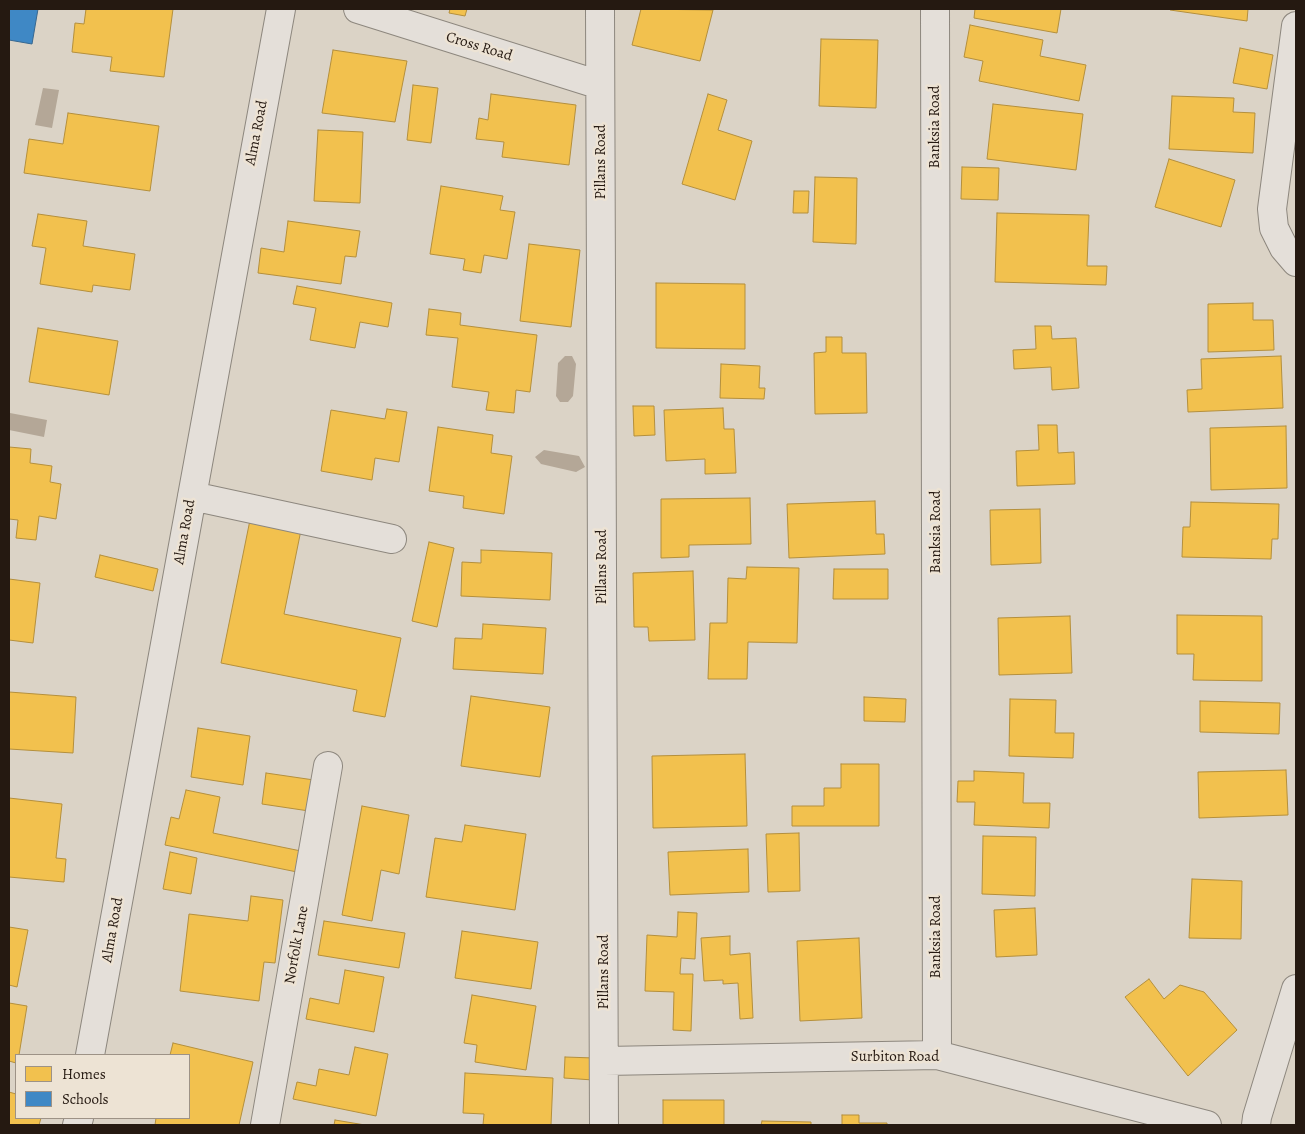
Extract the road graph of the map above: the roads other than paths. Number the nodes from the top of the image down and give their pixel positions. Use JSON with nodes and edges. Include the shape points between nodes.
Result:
{"nodes":[{"id":1,"x":281,"y":9,"type":"edge"},
{"id":2,"x":358,"y":9,"type":"edge"},
{"id":3,"x":600,"y":9,"type":"edge"},
{"id":4,"x":935,"y":9,"type":"edge"},
{"id":5,"x":1296,"y":26,"type":"edge"},
{"id":6,"x":600,"y":84,"type":"junction"},
{"id":7,"x":1296,"y":262,"type":"edge"},
{"id":8,"x":192,"y":496,"type":"junction"},
{"id":9,"x":392,"y":539,"type":"dead end"},
{"id":10,"x":328,"y":766,"type":"dead end"},
{"id":11,"x":1296,"y":990,"type":"edge"},
{"id":12,"x":90,"y":1054,"type":"edge"},
{"id":13,"x":937,"y":1055,"type":"junction"},
{"id":14,"x":605,"y":1061,"type":"junction"},
{"id":15,"x":265,"y":1125,"type":"edge"},
{"id":16,"x":604,"y":1125,"type":"edge"},
{"id":17,"x":1207,"y":1125,"type":"edge"},
{"id":18,"x":1256,"y":1125,"type":"edge"}],
"edges":[{"from":1,"to":8,"type":"street","name":"Alma Road"},
{"from":2,"to":6,"type":"street","name":"Cross Road"},
{"from":3,"to":6,"type":"street","name":"Pillans Road"},
{"from":4,"to":13,"type":"street","name":"Banksia Road"},
{"from":5,"to":7,"type":"street","via":[[1272,208],[1274,228]]},
{"from":6,"to":14,"type":"street","name":"Pillans Road"},
{"from":8,"to":9,"type":"street"},
{"from":8,"to":12,"type":"street","name":"Alma Road"},
{"from":10,"to":15,"type":"street","name":"Norfolk Lane"},
{"from":11,"to":18,"type":"street"},
{"from":13,"to":14,"type":"street","name":"Surbiton Road"},
{"from":13,"to":17,"type":"street","name":"Surbiton Road"},
{"from":14,"to":16,"type":"street","name":"Pillans Road"}]}
